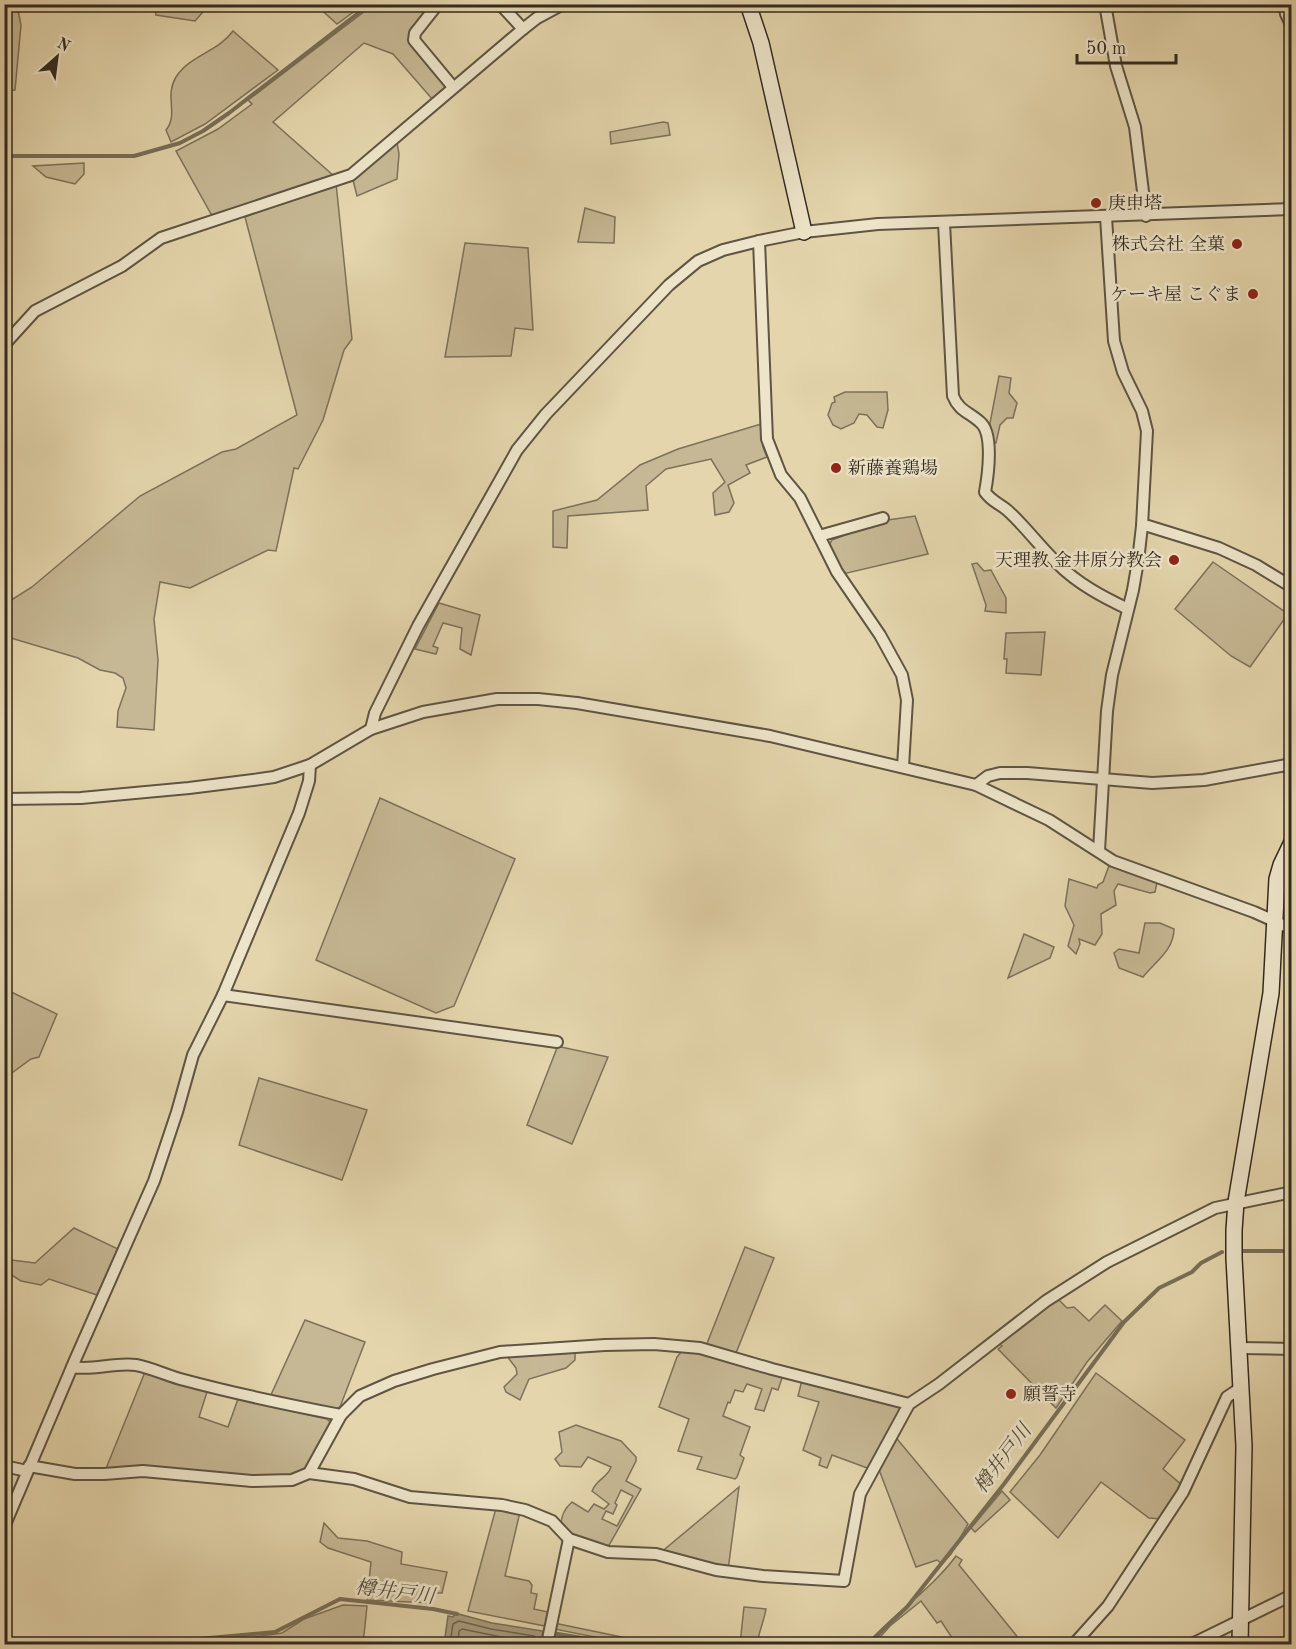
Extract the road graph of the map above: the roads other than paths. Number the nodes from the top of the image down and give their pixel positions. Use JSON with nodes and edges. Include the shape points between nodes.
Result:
{"nodes":[{"id":1,"x":438,"y":4,"type":"edge"},
{"id":2,"x":500,"y":4,"type":"edge"},
{"id":3,"x":563,"y":4,"type":"edge"},
{"id":4,"x":748,"y":4,"type":"edge"},
{"id":5,"x":1105,"y":4,"type":"edge"},
{"id":6,"x":1284,"y":4,"type":"edge"},
{"id":7,"x":1292,"y":26,"type":"edge"},
{"id":8,"x":523,"y":29,"type":"junction"},
{"id":9,"x":453,"y":87,"type":"junction"},
{"id":10,"x":1292,"y":209,"type":"edge"},
{"id":11,"x":1146,"y":216,"type":"junction"},
{"id":12,"x":1106,"y":217,"type":"junction"},
{"id":13,"x":944,"y":223,"type":"junction"},
{"id":14,"x":804,"y":232,"type":"junction"},
{"id":15,"x":759,"y":241,"type":"junction"},
{"id":16,"x":4,"y":345,"type":"edge"},
{"id":17,"x":883,"y":518,"type":"dead end"},
{"id":18,"x":1142,"y":526,"type":"junction"},
{"id":19,"x":819,"y":536,"type":"junction"},
{"id":20,"x":1292,"y":587,"type":"edge"},
{"id":21,"x":1128,"y":609,"type":"junction"},
{"id":22,"x":371,"y":729,"type":"junction"},
{"id":23,"x":1292,"y":764,"type":"edge"},
{"id":24,"x":310,"y":765,"type":"junction"},
{"id":25,"x":903,"y":767,"type":"junction"},
{"id":26,"x":1102,"y":780,"type":"junction"},
{"id":27,"x":976,"y":785,"type":"junction"},
{"id":28,"x":4,"y":799,"type":"edge"},
{"id":29,"x":1292,"y":842,"type":"edge"},
{"id":30,"x":1099,"y":851,"type":"junction"},
{"id":31,"x":1275,"y":922,"type":"junction"},
{"id":32,"x":1292,"y":929,"type":"edge"},
{"id":33,"x":223,"y":995,"type":"junction"},
{"id":34,"x":557,"y":1042,"type":"dead end"},
{"id":35,"x":1290,"y":1191,"type":"edge"},
{"id":36,"x":1236,"y":1202,"type":"junction"},
{"id":37,"x":1240,"y":1348,"type":"junction"},
{"id":38,"x":1292,"y":1349,"type":"edge"},
{"id":39,"x":72,"y":1367,"type":"junction"},
{"id":40,"x":1242,"y":1387,"type":"junction"},
{"id":41,"x":909,"y":1404,"type":"junction"},
{"id":42,"x":341,"y":1415,"type":"junction"},
{"id":43,"x":4,"y":1466,"type":"edge"},
{"id":44,"x":28,"y":1469,"type":"junction"},
{"id":45,"x":309,"y":1473,"type":"junction"},
{"id":46,"x":4,"y":1527,"type":"edge"},
{"id":47,"x":569,"y":1539,"type":"junction"},
{"id":48,"x":1292,"y":1595,"type":"edge"},
{"id":49,"x":1240,"y":1621,"type":"junction"},
{"id":50,"x":549,"y":1635,"type":"edge"},
{"id":51,"x":1074,"y":1644,"type":"edge"},
{"id":52,"x":1192,"y":1644,"type":"edge"},
{"id":53,"x":1240,"y":1644,"type":"edge"}],
"edges":[{"from":1,"to":9,"type":"street","via":[[415,33],[414,40]]},
{"from":2,"to":8,"type":"street"},
{"from":3,"to":8,"type":"street"},
{"from":4,"to":14,"type":"street","via":[[761,43]]},
{"from":5,"to":11,"type":"street","via":[[1116,66],[1135,126]]},
{"from":6,"to":7,"type":"street"},
{"from":8,"to":9,"type":"street"},
{"from":9,"to":16,"type":"street","via":[[351,175],[161,238],[122,266],[35,311]]},
{"from":10,"to":11,"type":"street"},
{"from":11,"to":12,"type":"street"},
{"from":12,"to":13,"type":"street"},
{"from":12,"to":18,"type":"street","via":[[1114,341],[1147,431]]},
{"from":13,"to":14,"type":"street","via":[[878,224]]},
{"from":13,"to":21,"type":"street","via":[[953,396],[956,405],[980,421],[987,432],[986,492],[1074,579]]},
{"from":14,"to":15,"type":"street"},
{"from":15,"to":19,"type":"street","via":[[767,439],[781,475],[800,498]]},
{"from":15,"to":22,"type":"street","via":[[723,250],[684,271],[546,414],[517,450],[418,626],[375,713]]},
{"from":17,"to":19,"type":"street"},
{"from":18,"to":20,"type":"street","via":[[1219,548]]},
{"from":18,"to":21,"type":"street"},
{"from":19,"to":25,"type":"street","via":[[837,572],[903,675],[907,700]]},
{"from":21,"to":26,"type":"street","via":[[1109,693]]},
{"from":22,"to":24,"type":"street"},
{"from":22,"to":25,"type":"street","via":[[456,706],[497,699],[538,699],[612,707],[759,734]]},
{"from":23,"to":26,"type":"street","via":[[1204,780]]},
{"from":24,"to":28,"type":"street","via":[[274,777],[189,788],[81,798]]},
{"from":24,"to":33,"type":"street","via":[[299,813]]},
{"from":25,"to":27,"type":"street"},
{"from":26,"to":27,"type":"street","via":[[1000,773]]},
{"from":26,"to":30,"type":"street"},
{"from":27,"to":30,"type":"street","via":[[1049,819]]},
{"from":29,"to":31,"type":"street","via":[[1277,879]]},
{"from":30,"to":31,"type":"street","via":[[1113,861]]},
{"from":31,"to":32,"type":"street"},
{"from":31,"to":36,"type":"street","via":[[1271,993]]},
{"from":33,"to":34,"type":"street"},
{"from":33,"to":39,"type":"street","via":[[193,1055],[142,1212]]},
{"from":35,"to":36,"type":"street"},
{"from":36,"to":37,"type":"street","via":[[1234,1258]]},
{"from":36,"to":41,"type":"street","via":[[1215,1208],[1107,1262],[1046,1300]]},
{"from":37,"to":38,"type":"street"},
{"from":37,"to":40,"type":"street"},
{"from":39,"to":42,"type":"street","via":[[135,1365],[258,1399]]},
{"from":39,"to":44,"type":"street"},
{"from":40,"to":49,"type":"street"},
{"from":40,"to":51,"type":"street","via":[[1227,1397],[1183,1492],[1121,1587]]},
{"from":41,"to":42,"type":"street","via":[[772,1370],[700,1347],[654,1344],[500,1352],[466,1359],[373,1389]]},
{"from":41,"to":47,"type":"street","via":[[860,1494],[844,1581],[716,1570],[656,1554],[608,1552]]},
{"from":42,"to":45,"type":"street"},
{"from":43,"to":44,"type":"street"},
{"from":44,"to":45,"type":"street","via":[[75,1474],[143,1471],[252,1481],[292,1480]]},
{"from":44,"to":46,"type":"street"},
{"from":45,"to":47,"type":"street","via":[[354,1479],[410,1497],[525,1510],[552,1521]]},
{"from":47,"to":50,"type":"street"},
{"from":48,"to":49,"type":"street"},
{"from":49,"to":52,"type":"street"},
{"from":49,"to":53,"type":"street"}]}
